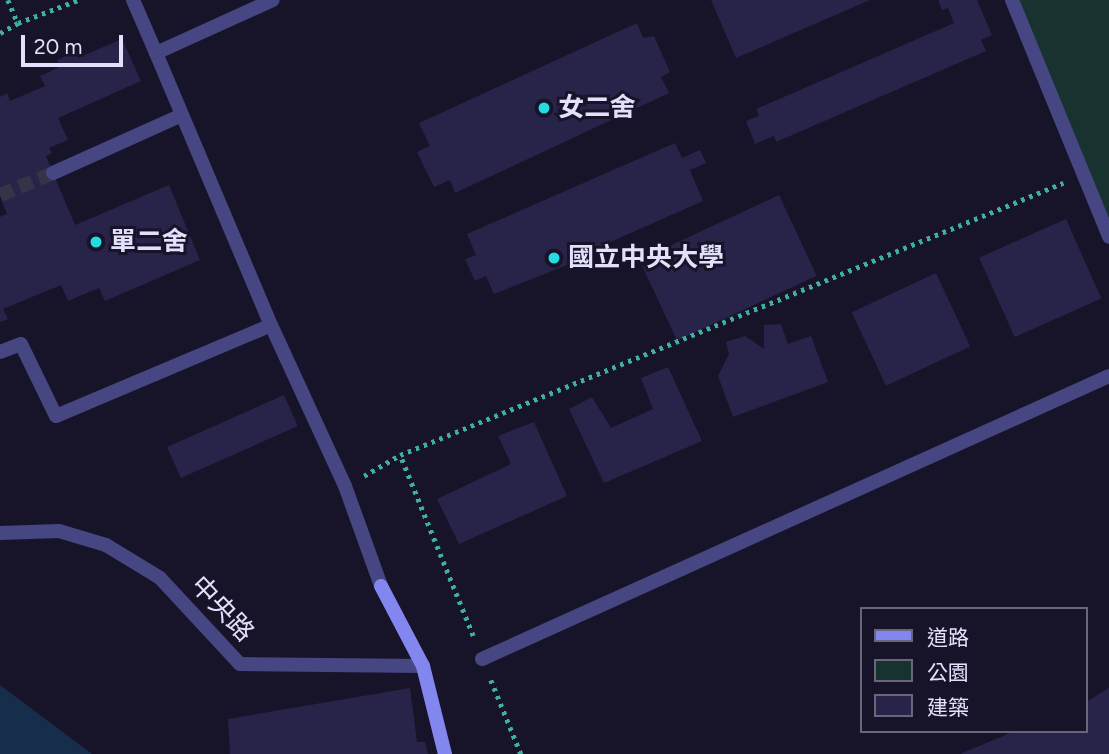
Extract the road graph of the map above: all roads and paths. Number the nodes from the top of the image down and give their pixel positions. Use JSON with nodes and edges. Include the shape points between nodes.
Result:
{"nodes":[{"id":1,"x":8,"y":0,"type":"edge"},
{"id":2,"x":78,"y":0,"type":"edge"},
{"id":3,"x":133,"y":0,"type":"edge"},
{"id":4,"x":273,"y":0,"type":"edge"},
{"id":5,"x":1012,"y":0,"type":"edge"},
{"id":6,"x":18,"y":23,"type":"junction"},
{"id":7,"x":0,"y":33,"type":"edge"},
{"id":8,"x":156,"y":53,"type":"junction"},
{"id":9,"x":182,"y":115,"type":"junction"},
{"id":10,"x":53,"y":173,"type":"tunnel mouth"},
{"id":11,"x":1084,"y":174,"type":"junction"},
{"id":12,"x":1109,"y":237,"type":"edge"},
{"id":13,"x":271,"y":326,"type":"junction"},
{"id":14,"x":0,"y":352,"type":"edge"},
{"id":15,"x":1109,"y":376,"type":"edge"},
{"id":16,"x":400,"y":456,"type":"junction"},
{"id":17,"x":345,"y":486,"type":"junction"},
{"id":18,"x":0,"y":533,"type":"edge"},
{"id":19,"x":482,"y":659,"type":"junction"},
{"id":20,"x":423,"y":666,"type":"junction"},
{"id":21,"x":445,"y":754,"type":"edge"},
{"id":22,"x":521,"y":754,"type":"edge"}],
"edges":[{"from":1,"to":6,"type":"path"},
{"from":2,"to":6,"type":"path"},
{"from":3,"to":8,"type":"street"},
{"from":4,"to":8,"type":"street"},
{"from":5,"to":11,"type":"street"},
{"from":6,"to":7,"type":"path"},
{"from":8,"to":9,"type":"street"},
{"from":9,"to":10,"type":"street"},
{"from":9,"to":13,"type":"street"},
{"from":11,"to":12,"type":"street"},
{"from":11,"to":16,"type":"path"},
{"from":13,"to":14,"type":"street","via":[[56,416],[21,344]]},
{"from":13,"to":17,"type":"street"},
{"from":15,"to":19,"type":"street"},
{"from":16,"to":17,"type":"path"},
{"from":16,"to":19,"type":"path"},
{"from":17,"to":20,"type":"street","via":[[382,586]]},
{"from":18,"to":20,"type":"street","name":"中央路","via":[[59,531],[107,545],[160,578],[240,664]]},
{"from":19,"to":22,"type":"path"},
{"from":20,"to":21,"type":"street"}]}
